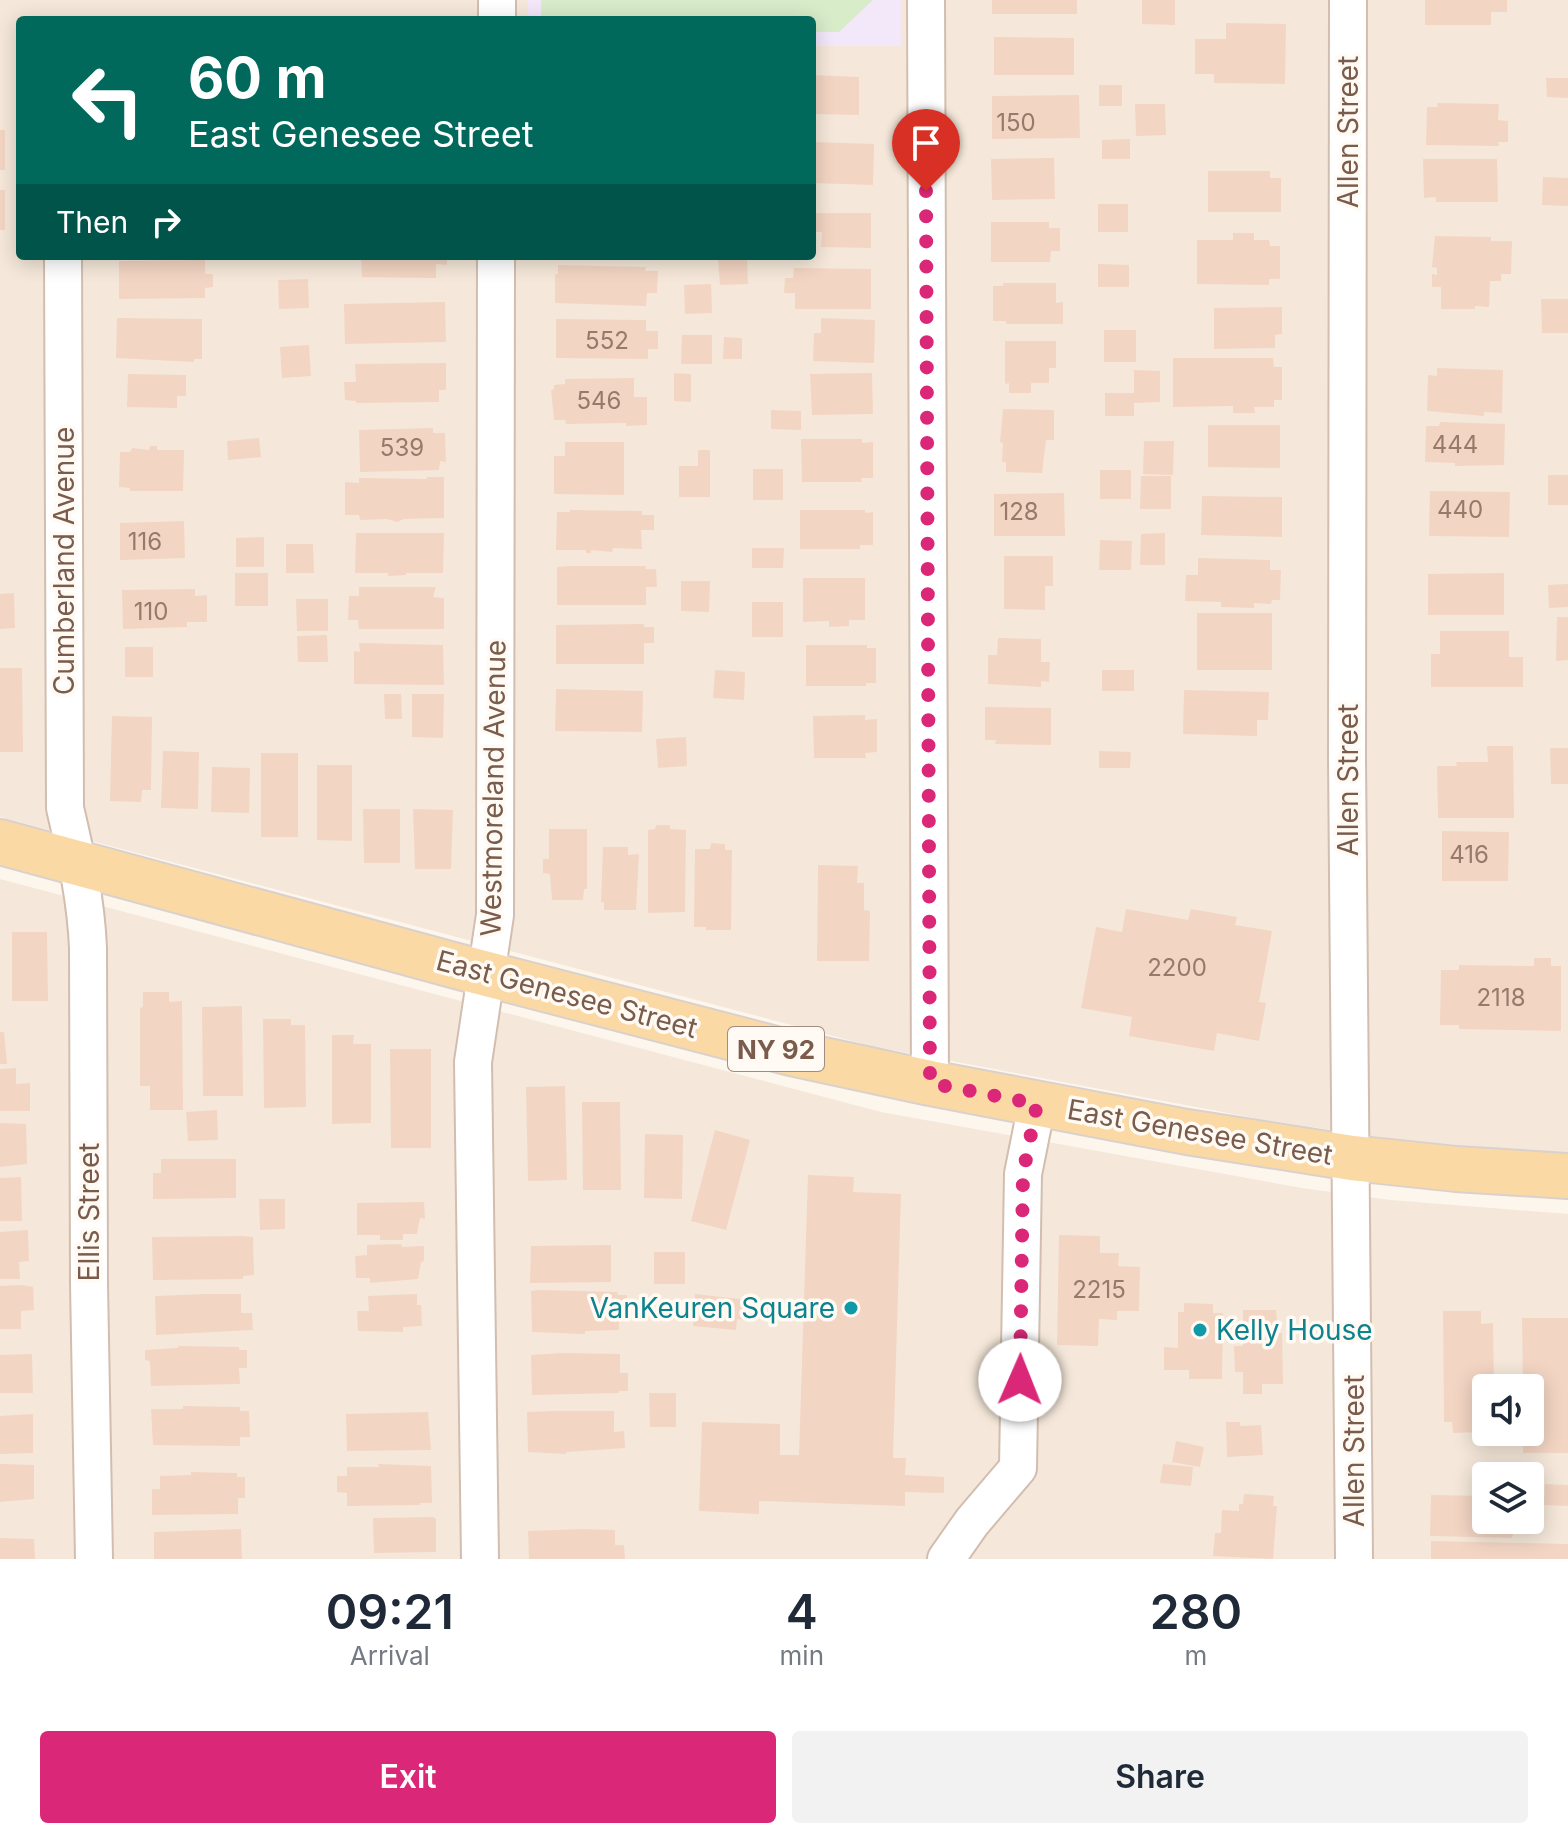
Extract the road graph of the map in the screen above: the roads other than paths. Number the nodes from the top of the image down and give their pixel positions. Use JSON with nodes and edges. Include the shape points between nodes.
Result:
{"nodes":[{"id":1,"x":926,"y":0,"type":"edge"},
{"id":2,"x":1348,"y":0,"type":"edge"},
{"id":3,"x":63,"y":260,"type":"edge"},
{"id":4,"x":496,"y":260,"type":"edge"},
{"id":5,"x":0,"y":842,"type":"edge"},
{"id":6,"x":79,"y":865,"type":"junction"},
{"id":7,"x":487,"y":973,"type":"junction"},
{"id":8,"x":930,"y":1083,"type":"junction"},
{"id":9,"x":1037,"y":1104,"type":"junction"},
{"id":10,"x":1352,"y":1158,"type":"junction"},
{"id":11,"x":1568,"y":1176,"type":"edge"},
{"id":12,"x":94,"y":1559,"type":"edge"},
{"id":13,"x":480,"y":1559,"type":"edge"},
{"id":14,"x":946,"y":1559,"type":"edge"},
{"id":15,"x":1354,"y":1559,"type":"edge"}],
"edges":[{"from":1,"to":8,"type":"street"},
{"from":2,"to":10,"type":"street","name":"Allen Street"},
{"from":3,"to":6,"type":"street","name":"Cumberland Avenue","via":[[65,808]]},
{"from":4,"to":7,"type":"street","name":"Westmoreland Avenue","via":[[495,915]]},
{"from":5,"to":6,"type":"main road","name":"East Genesee Street","number":"NY 92"},
{"from":6,"to":7,"type":"main road","name":"East Genesee Street","number":"NY 92"},
{"from":6,"to":12,"type":"street","name":"Ellis Street","via":[[88,948]]},
{"from":7,"to":8,"type":"main road","name":"East Genesee Street","number":"NY 92","via":[[791,1053]]},
{"from":7,"to":13,"type":"street","name":"Westmoreland Avenue","via":[[473,1062]]},
{"from":8,"to":9,"type":"main road","name":"East Genesee Street","number":"NY 92"},
{"from":9,"to":10,"type":"main road","name":"East Genesee Street","number":"NY 92"},
{"from":9,"to":14,"type":"street","via":[[1023,1174],[1018,1468]]},
{"from":10,"to":11,"type":"main road","name":"East Genesee Street","number":"NY 92"},
{"from":10,"to":15,"type":"street","name":"Allen Street"}]}
